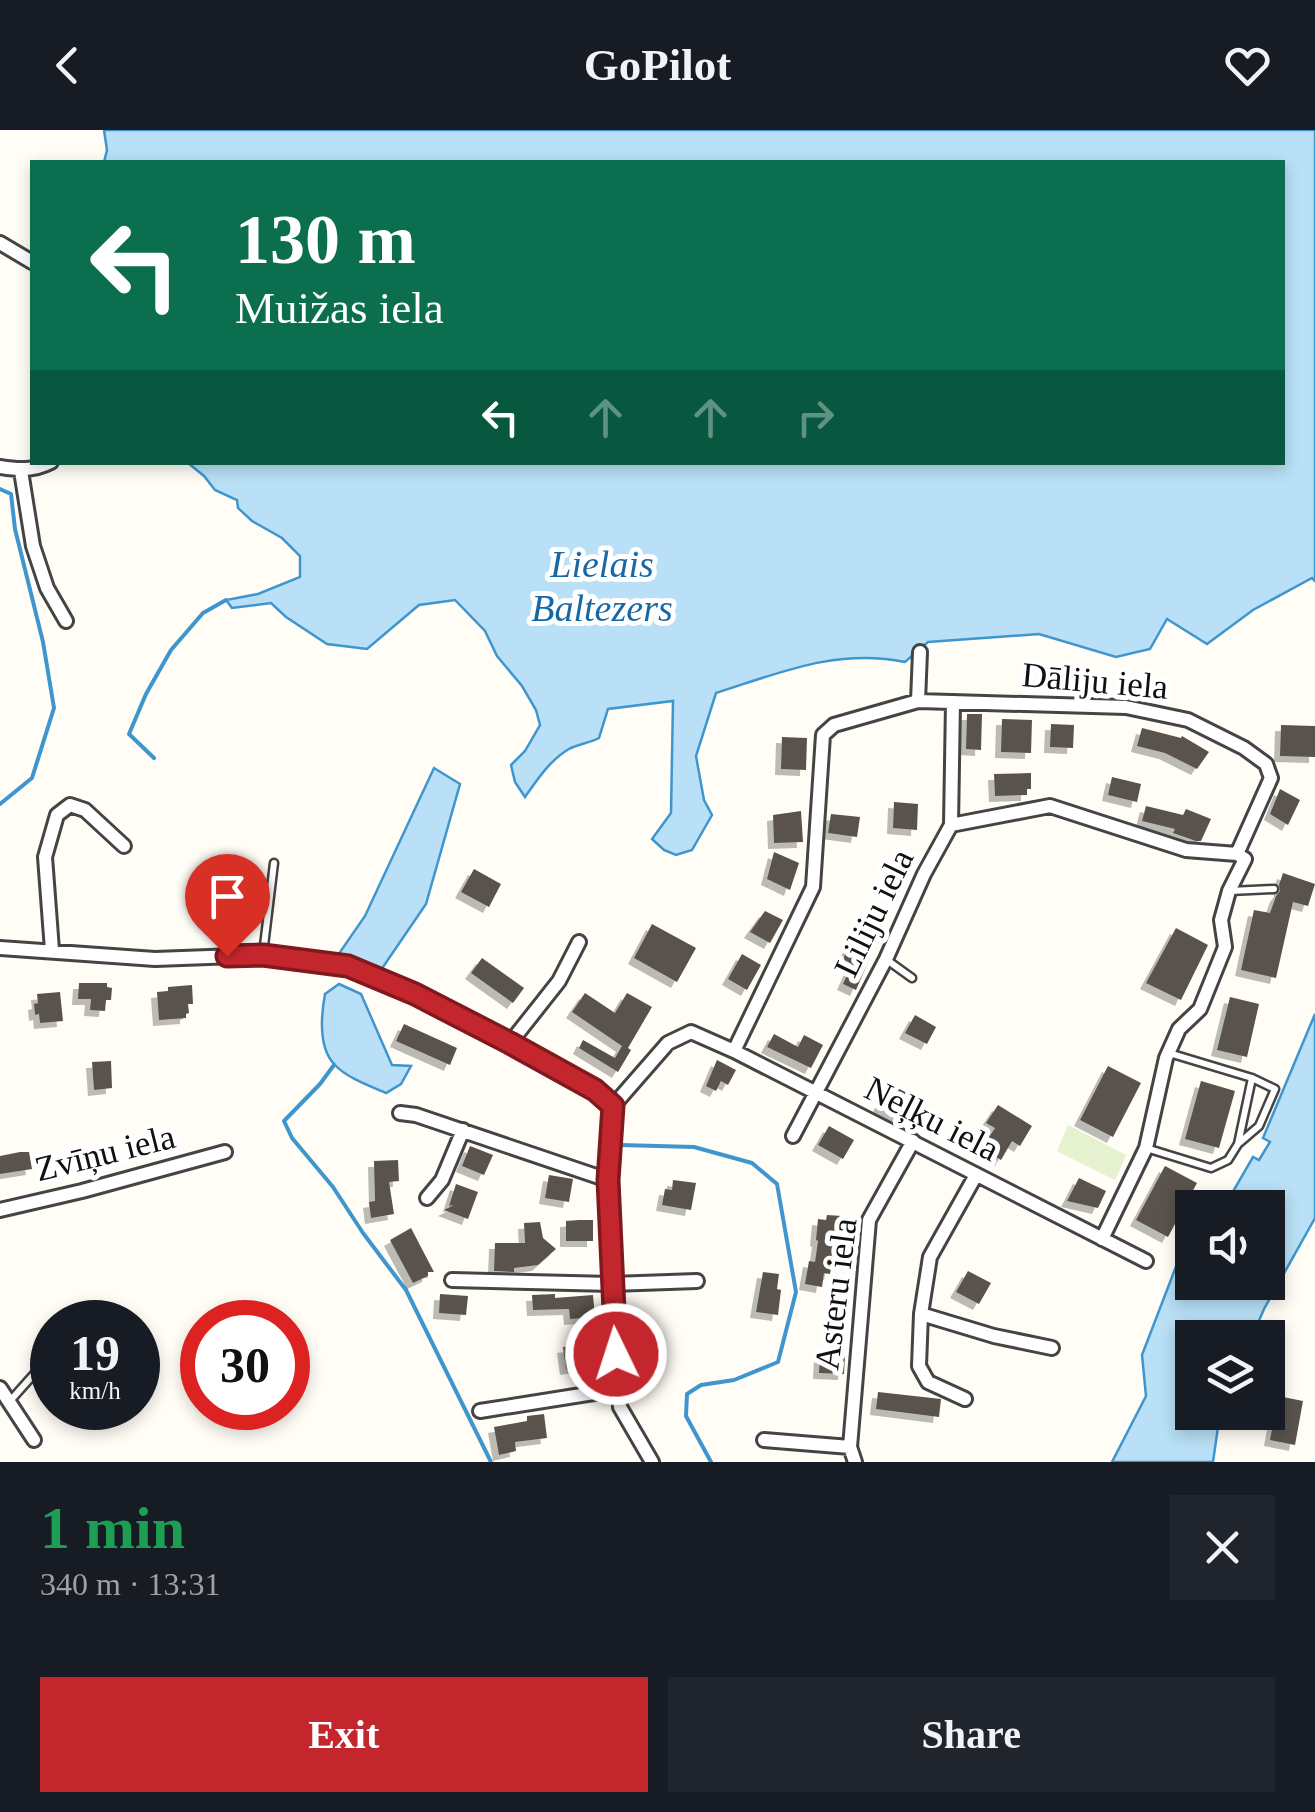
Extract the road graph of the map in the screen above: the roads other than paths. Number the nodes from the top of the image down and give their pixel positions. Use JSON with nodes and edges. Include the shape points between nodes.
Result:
{"nodes":[{"id":1,"x":0,"y":243,"type":"edge"},
{"id":2,"x":30,"y":261,"type":"edge"},
{"id":3,"x":45,"y":465,"type":"edge"},
{"id":4,"x":0,"y":467,"type":"edge"},
{"id":5,"x":21,"y":470,"type":"junction"},
{"id":6,"x":66,"y":621,"type":"dead end"},
{"id":7,"x":920,"y":652,"type":"dead end"},
{"id":8,"x":918,"y":701,"type":"junction"},
{"id":9,"x":953,"y":702,"type":"junction"},
{"id":10,"x":951,"y":825,"type":"junction"},
{"id":11,"x":124,"y":846,"type":"dead end"},
{"id":12,"x":1236,"y":854,"type":"junction"},
{"id":13,"x":274,"y":863,"type":"dead end"},
{"id":14,"x":1274,"y":889,"type":"dead end"},
{"id":15,"x":1229,"y":891,"type":"junction"},
{"id":16,"x":579,"y":942,"type":"dead end"},
{"id":17,"x":0,"y":948,"type":"edge"},
{"id":18,"x":52,"y":950,"type":"junction"},
{"id":19,"x":263,"y":955,"type":"junction"},
{"id":20,"x":886,"y":959,"type":"junction"},
{"id":21,"x":912,"y":978,"type":"dead end"},
{"id":22,"x":510,"y":1043,"type":"junction"},
{"id":23,"x":734,"y":1051,"type":"junction"},
{"id":24,"x":1168,"y":1052,"type":"junction"},
{"id":25,"x":1252,"y":1078,"type":"junction"},
{"id":26,"x":816,"y":1093,"type":"junction"},
{"id":27,"x":613,"y":1106,"type":"junction"},
{"id":28,"x":400,"y":1113,"type":"dead end"},
{"id":29,"x":463,"y":1130,"type":"junction"},
{"id":30,"x":793,"y":1136,"type":"dead end"},
{"id":31,"x":912,"y":1141,"type":"junction"},
{"id":32,"x":1238,"y":1144,"type":"junction"},
{"id":33,"x":1146,"y":1148,"type":"junction"},
{"id":34,"x":225,"y":1152,"type":"dead end"},
{"id":35,"x":976,"y":1175,"type":"junction"},
{"id":36,"x":608,"y":1180,"type":"junction"},
{"id":37,"x":427,"y":1198,"type":"dead end"},
{"id":38,"x":0,"y":1210,"type":"edge"},
{"id":39,"x":1102,"y":1239,"type":"junction"},
{"id":40,"x":1146,"y":1261,"type":"dead end"},
{"id":41,"x":452,"y":1280,"type":"dead end"},
{"id":42,"x":697,"y":1281,"type":"dead end"},
{"id":43,"x":612,"y":1284,"type":"junction"},
{"id":44,"x":921,"y":1314,"type":"junction"},
{"id":45,"x":1052,"y":1348,"type":"dead end"},
{"id":46,"x":30,"y":1379,"type":"edge"},
{"id":47,"x":0,"y":1388,"type":"edge"},
{"id":48,"x":619,"y":1389,"type":"junction"},
{"id":49,"x":964,"y":1399,"type":"dead end"},
{"id":50,"x":10,"y":1402,"type":"junction"},
{"id":51,"x":480,"y":1412,"type":"dead end"},
{"id":52,"x":34,"y":1440,"type":"dead end"},
{"id":53,"x":764,"y":1440,"type":"dead end"},
{"id":54,"x":850,"y":1447,"type":"junction"},
{"id":55,"x":652,"y":1462,"type":"edge"},
{"id":56,"x":856,"y":1462,"type":"edge"}],
"edges":[{"from":1,"to":2,"type":"street"},
{"from":3,"to":5,"type":"street"},
{"from":4,"to":5,"type":"street"},
{"from":5,"to":6,"type":"street","via":[[33,546]]},
{"from":7,"to":8,"type":"street"},
{"from":8,"to":9,"type":"street","name":"Dāliju iela"},
{"from":8,"to":23,"type":"street","name":"Dāliju iela","via":[[826,730],[813,887]]},
{"from":9,"to":10,"type":"street","name":"Liliju iela"},
{"from":9,"to":12,"type":"street","name":"Dāliju iela","via":[[1126,707],[1188,720],[1244,748],[1266,764],[1271,778]]},
{"from":10,"to":12,"type":"street","via":[[1050,806],[1186,850]]},
{"from":10,"to":20,"type":"street","name":"Liliju iela"},
{"from":11,"to":18,"type":"street","via":[[86,810],[70,805],[58,814],[46,857]]},
{"from":12,"to":15,"type":"street","via":[[1246,859]]},
{"from":13,"to":19,"type":"lane"},
{"from":14,"to":15,"type":"lane"},
{"from":15,"to":24,"type":"street","via":[[1221,920],[1225,947],[1200,1010],[1179,1028]]},
{"from":16,"to":22,"type":"street","via":[[559,981]]},
{"from":17,"to":18,"type":"street"},
{"from":18,"to":19,"type":"street","via":[[155,959]]},
{"from":19,"to":22,"type":"street","via":[[348,966]]},
{"from":20,"to":21,"type":"lane"},
{"from":20,"to":26,"type":"street","name":"Liliju iela"},
{"from":22,"to":27,"type":"street"},
{"from":23,"to":26,"type":"street","name":"Neļķu iela"},
{"from":23,"to":27,"type":"street","name":"Neļķu iela","via":[[691,1032],[668,1042]]},
{"from":24,"to":25,"type":"lane"},
{"from":24,"to":33,"type":"street"},
{"from":25,"to":32,"type":"lane"},
{"from":25,"to":32,"type":"lane","via":[[1275,1089],[1259,1126]]},
{"from":26,"to":30,"type":"street","name":"Liliju iela"},
{"from":26,"to":31,"type":"street","name":"Neļķu iela"},
{"from":27,"to":36,"type":"street"},
{"from":28,"to":29,"type":"street"},
{"from":29,"to":36,"type":"street"},
{"from":29,"to":37,"type":"street"},
{"from":31,"to":35,"type":"street","name":"Neļķu iela"},
{"from":31,"to":54,"type":"street","name":"Asteru iela","via":[[870,1220]]},
{"from":32,"to":33,"type":"lane","via":[[1228,1160],[1211,1168]]},
{"from":33,"to":39,"type":"street"},
{"from":34,"to":38,"type":"street","name":"Zvīņu iela"},
{"from":35,"to":39,"type":"street","name":"Neļķu iela"},
{"from":35,"to":44,"type":"street","via":[[930,1257]]},
{"from":36,"to":43,"type":"street"},
{"from":39,"to":40,"type":"street","name":"Neļķu iela"},
{"from":41,"to":43,"type":"street"},
{"from":42,"to":43,"type":"street"},
{"from":43,"to":48,"type":"street"},
{"from":44,"to":45,"type":"street"},
{"from":44,"to":49,"type":"street","via":[[919,1366],[928,1382]]},
{"from":46,"to":50,"type":"lane"},
{"from":47,"to":50,"type":"street"},
{"from":48,"to":51,"type":"street"},
{"from":48,"to":55,"type":"street","via":[[620,1406]]},
{"from":50,"to":52,"type":"street"},
{"from":53,"to":54,"type":"street"},
{"from":54,"to":56,"type":"street","name":"Asteru iela"}]}
